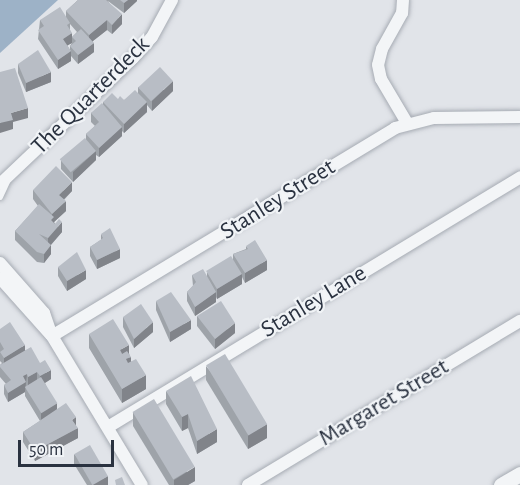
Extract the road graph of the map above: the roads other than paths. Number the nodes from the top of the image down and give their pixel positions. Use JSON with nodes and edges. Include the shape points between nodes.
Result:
{"nodes":[{"id":1,"x":171,"y":0,"type":"edge"},
{"id":2,"x":403,"y":0,"type":"edge"},
{"id":3,"x":520,"y":117,"type":"edge"},
{"id":4,"x":407,"y":123,"type":"junction"},
{"id":5,"x":14,"y":171,"type":"junction"},
{"id":6,"x":520,"y":177,"type":"edge"},
{"id":7,"x":0,"y":184,"type":"edge"},
{"id":8,"x":0,"y":197,"type":"edge"},
{"id":9,"x":0,"y":262,"type":"edge"},
{"id":10,"x":0,"y":278,"type":"edge"},
{"id":11,"x":520,"y":321,"type":"edge"},
{"id":12,"x":52,"y":336,"type":"junction"},
{"id":13,"x":108,"y":427,"type":"junction"},
{"id":14,"x":520,"y":474,"type":"edge"},
{"id":15,"x":142,"y":485,"type":"edge"},
{"id":16,"x":248,"y":485,"type":"edge"},
{"id":17,"x":501,"y":485,"type":"edge"}],
"edges":[{"from":1,"to":5,"type":"street","name":"The Quarterdeck","via":[[152,37],[133,58]]},
{"from":2,"to":4,"type":"street","via":[[400,18],[382,49],[378,65],[381,79]]},
{"from":3,"to":4,"type":"street","name":"Stanley Street","via":[[434,118]]},
{"from":4,"to":12,"type":"street","name":"Stanley Street"},
{"from":5,"to":7,"type":"street","name":"The Quarterdeck"},
{"from":5,"to":8,"type":"lane"},
{"from":6,"to":13,"type":"street","name":"Stanley Lane"},
{"from":9,"to":12,"type":"street","via":[[44,313]]},
{"from":10,"to":12,"type":"street"},
{"from":11,"to":16,"type":"street","name":"Margaret Street"},
{"from":12,"to":13,"type":"street"},
{"from":13,"to":15,"type":"street"},
{"from":14,"to":17,"type":"street"}]}
